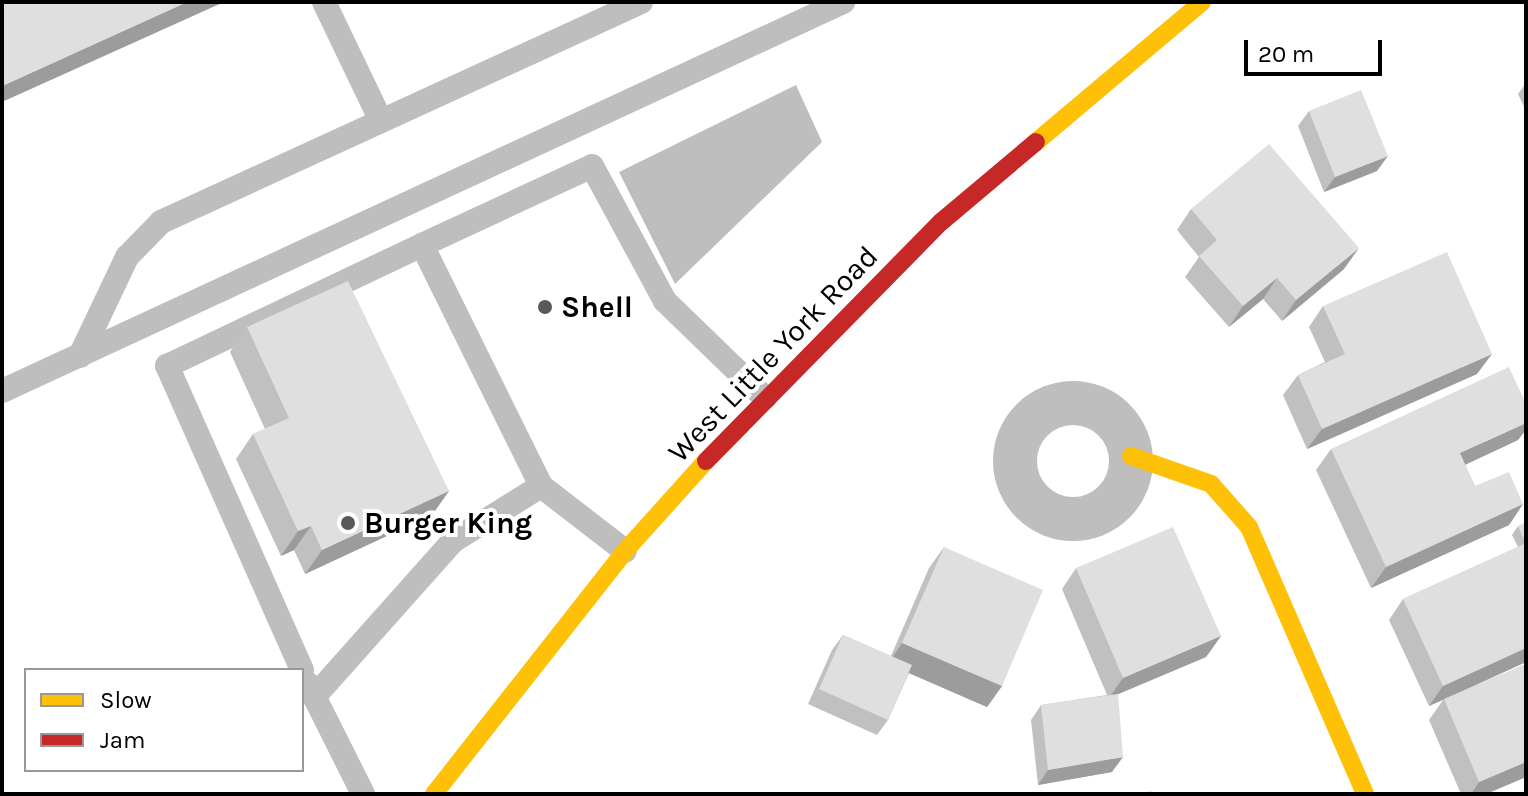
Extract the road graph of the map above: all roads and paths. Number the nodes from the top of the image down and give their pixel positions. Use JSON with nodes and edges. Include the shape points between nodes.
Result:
{"nodes":[{"id":1,"x":324,"y":2,"type":"edge"},
{"id":2,"x":641,"y":2,"type":"edge"},
{"id":3,"x":843,"y":2,"type":"edge"},
{"id":4,"x":1202,"y":2,"type":"edge"},
{"id":5,"x":381,"y":121,"type":"junction"},
{"id":6,"x":422,"y":245,"type":"junction"},
{"id":7,"x":80,"y":356,"type":"junction"},
{"id":8,"x":2,"y":391,"type":"edge"},
{"id":9,"x":765,"y":398,"type":"junction"},
{"id":10,"x":1131,"y":456,"type":"dead end"},
{"id":11,"x":541,"y":486,"type":"junction"},
{"id":12,"x":625,"y":551,"type":"junction"},
{"id":13,"x":301,"y":668,"type":"edge"},
{"id":14,"x":304,"y":674,"type":"edge"},
{"id":15,"x":314,"y":697,"type":"junction"},
{"id":16,"x":363,"y":794,"type":"edge"},
{"id":17,"x":434,"y":794,"type":"edge"},
{"id":18,"x":1365,"y":794,"type":"edge"}],
"edges":[{"from":1,"to":5,"type":"lane"},
{"from":2,"to":5,"type":"lane"},
{"from":3,"to":7,"type":"lane"},
{"from":4,"to":9,"type":"main road","name":"West Little York Road","via":[[941,222]]},
{"from":5,"to":7,"type":"lane","via":[[161,222],[127,257]]},
{"from":6,"to":9,"type":"lane","via":[[592,166],[665,301]]},
{"from":6,"to":11,"type":"lane"},
{"from":6,"to":13,"type":"lane","via":[[167,366]]},
{"from":7,"to":8,"type":"lane"},
{"from":9,"to":12,"type":"main road","name":"West Little York Road"},
{"from":10,"to":18,"type":"main road","via":[[1211,484],[1249,527]]},
{"from":11,"to":12,"type":"lane"},
{"from":11,"to":15,"type":"lane","via":[[453,541]]},
{"from":12,"to":17,"type":"main road","name":"West Little York Road"},
{"from":14,"to":15,"type":"lane"},
{"from":15,"to":16,"type":"lane"}]}
